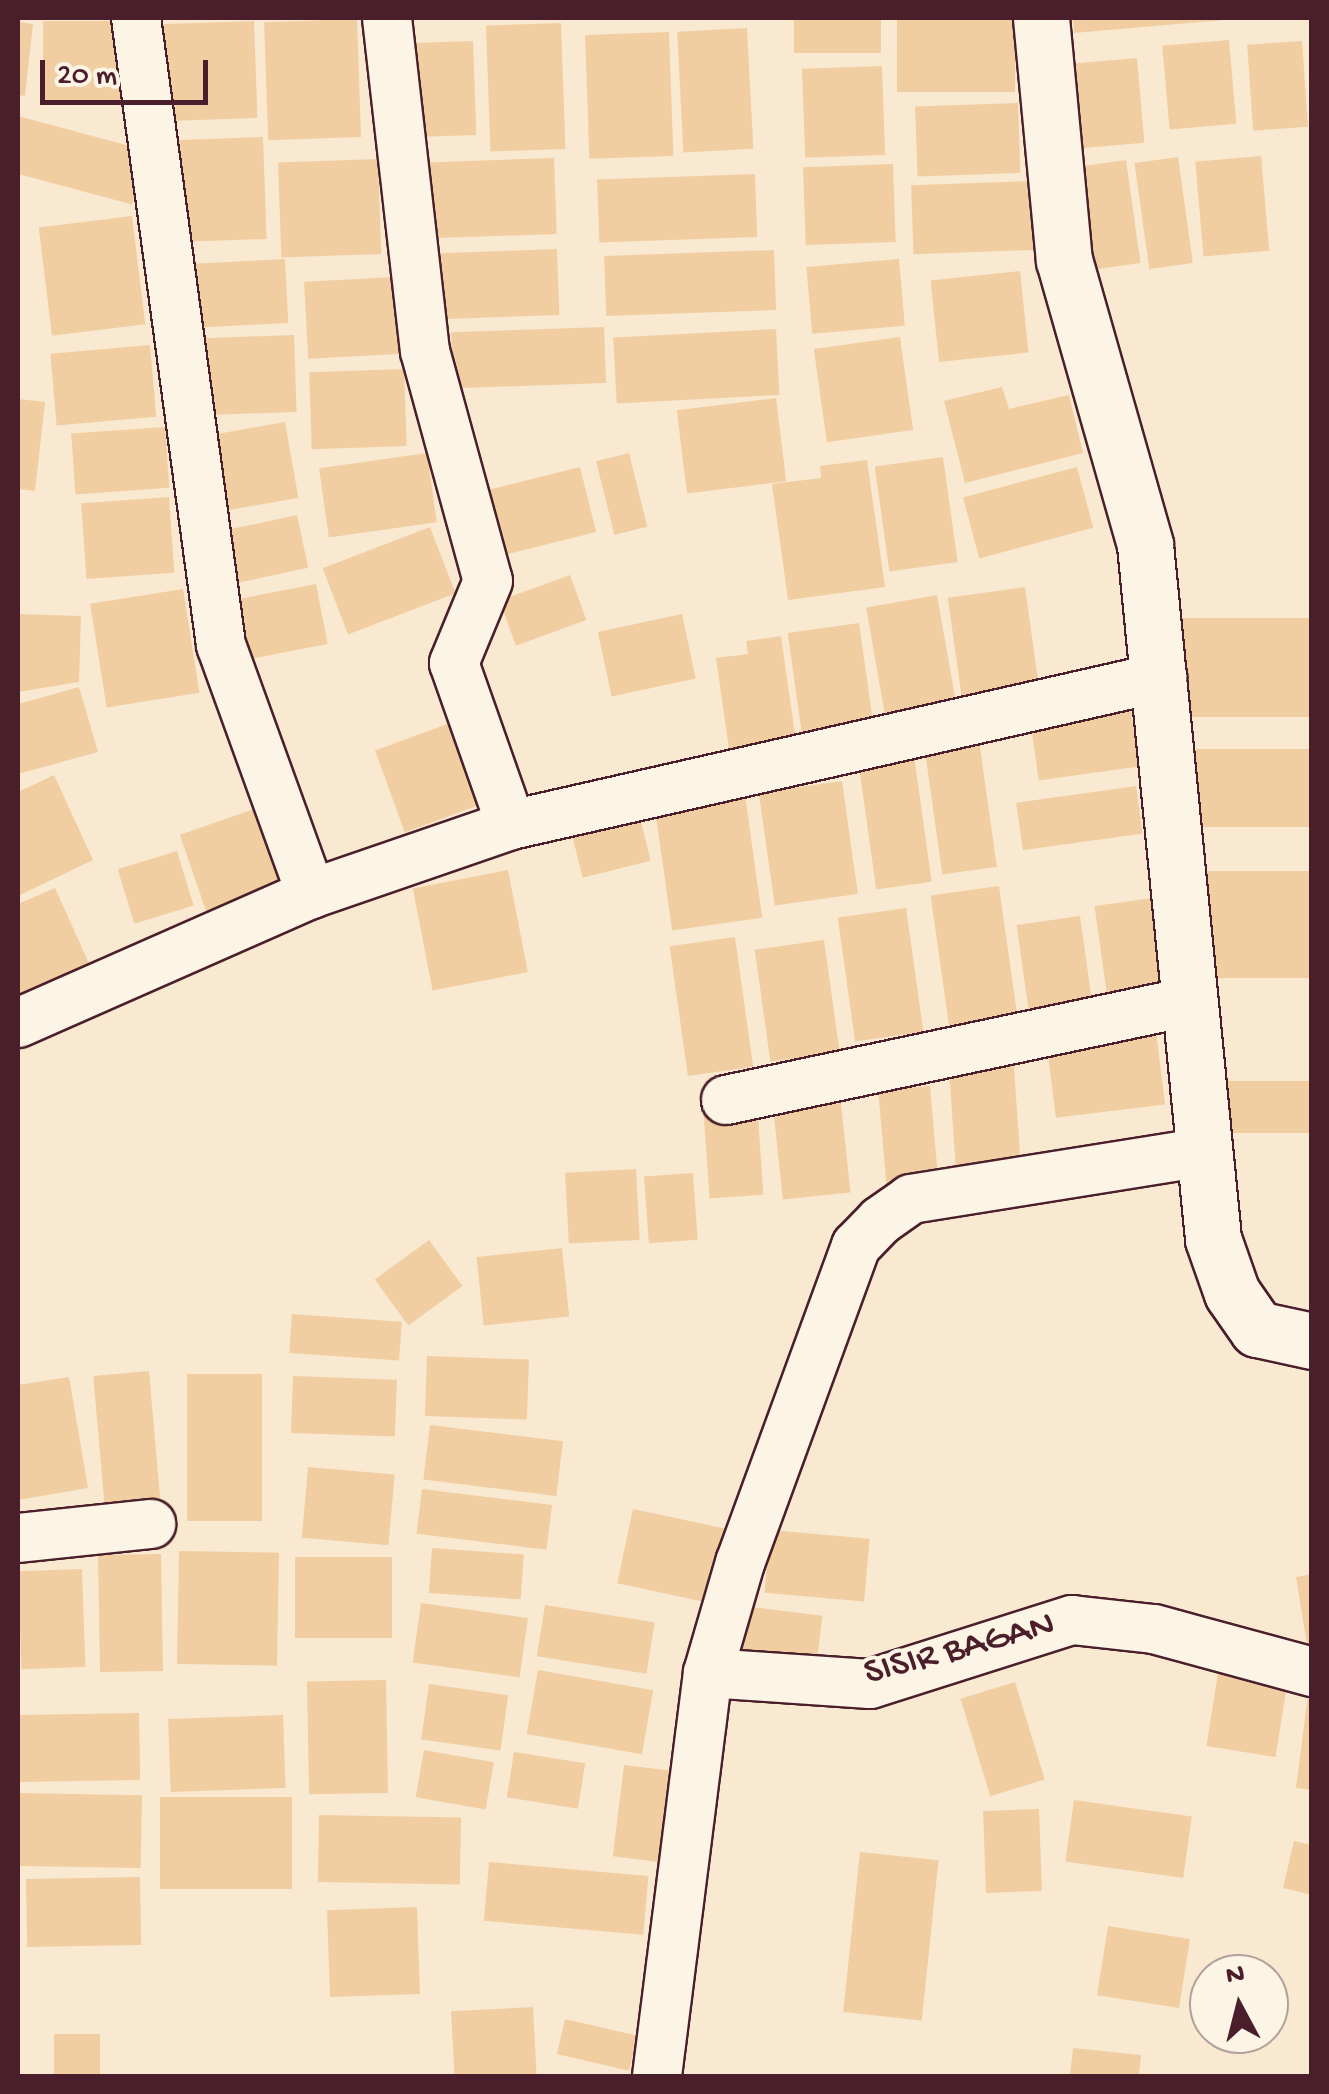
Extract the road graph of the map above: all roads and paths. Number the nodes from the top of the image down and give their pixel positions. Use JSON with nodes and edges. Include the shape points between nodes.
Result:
{"nodes":[{"id":1,"x":136,"y":18,"type":"edge"},
{"id":2,"x":388,"y":18,"type":"edge"},
{"id":3,"x":1041,"y":18,"type":"edge"},
{"id":4,"x":1162,"y":677,"type":"junction"},
{"id":5,"x":510,"y":825,"type":"junction"},
{"id":6,"x":311,"y":894,"type":"junction"},
{"id":7,"x":1191,"y":1002,"type":"junction"},
{"id":8,"x":18,"y":1022,"type":"edge"},
{"id":9,"x":726,"y":1100,"type":"dead end"},
{"id":10,"x":1205,"y":1152,"type":"junction"},
{"id":11,"x":1312,"y":1340,"type":"edge"},
{"id":12,"x":151,"y":1524,"type":"dead end"},
{"id":13,"x":18,"y":1538,"type":"edge"},
{"id":14,"x":1312,"y":1672,"type":"edge"},
{"id":15,"x":708,"y":1673,"type":"junction"},
{"id":16,"x":657,"y":2076,"type":"edge"}],
"edges":[{"from":1,"to":6,"type":"street","via":[[221,645]]},
{"from":2,"to":5,"type":"street","via":[[414,288],[488,581],[454,663]]},
{"from":3,"to":4,"type":"street","via":[[1064,260],[1145,545]]},
{"from":4,"to":5,"type":"street"},
{"from":4,"to":7,"type":"street"},
{"from":5,"to":6,"type":"street"},
{"from":6,"to":8,"type":"street"},
{"from":7,"to":9,"type":"street"},
{"from":7,"to":10,"type":"street"},
{"from":10,"to":11,"type":"street","via":[[1213,1239],[1232,1293],[1257,1329]]},
{"from":10,"to":15,"type":"street","via":[[911,1199],[856,1246],[740,1564]]},
{"from":12,"to":13,"type":"street"},
{"from":14,"to":15,"type":"street","name":"SISIR BAGAN","via":[[1154,1629],[1072,1620],[870,1684]]},
{"from":15,"to":16,"type":"street"}]}
